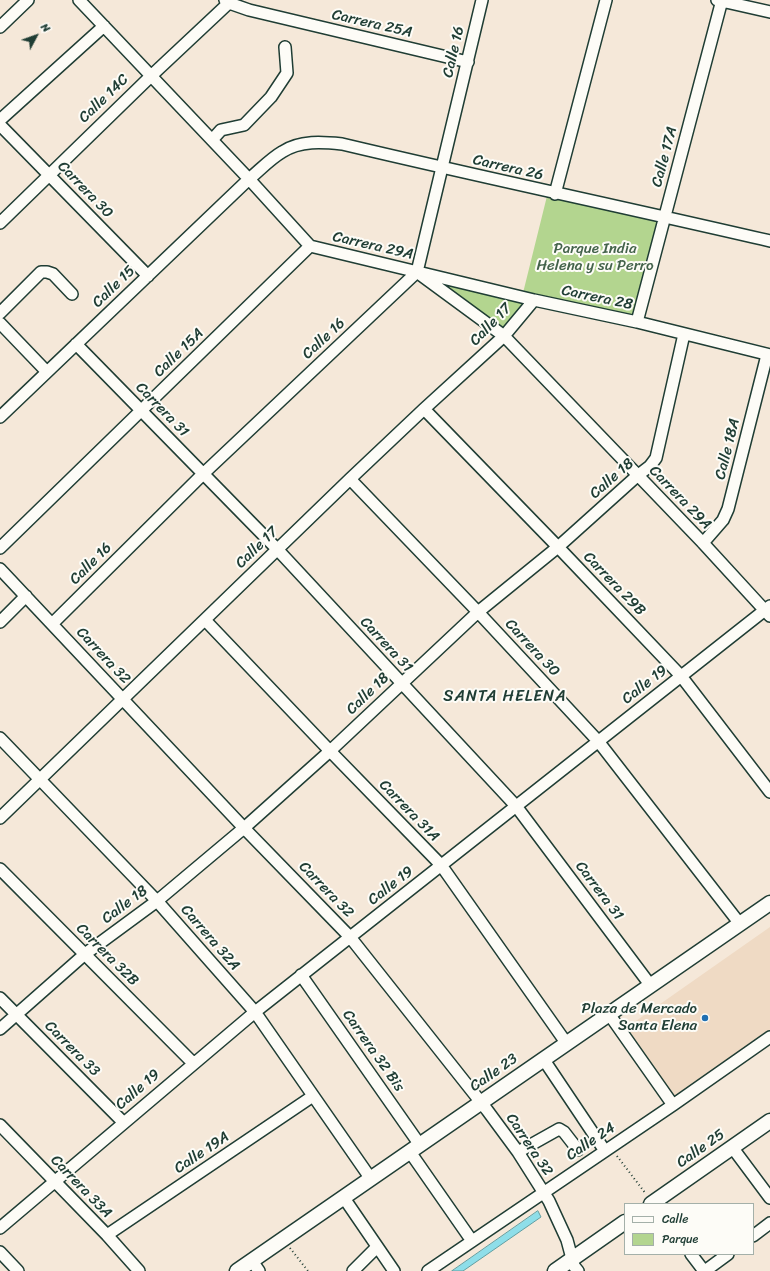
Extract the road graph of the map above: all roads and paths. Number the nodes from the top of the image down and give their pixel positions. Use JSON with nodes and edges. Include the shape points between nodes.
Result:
{"nodes":[{"id":1,"x":28,"y":0,"type":"edge"},
{"id":2,"x":79,"y":0,"type":"edge"},
{"id":3,"x":482,"y":0,"type":"edge"},
{"id":4,"x":606,"y":0,"type":"edge"},
{"id":5,"x":721,"y":0,"type":"edge"},
{"id":6,"x":228,"y":1,"type":"edge"},
{"id":7,"x":770,"y":12,"type":"edge"},
{"id":8,"x":12,"y":15,"type":"junction"},
{"id":9,"x":0,"y":17,"type":"edge"},
{"id":10,"x":104,"y":26,"type":"junction"},
{"id":11,"x":0,"y":27,"type":"edge"},
{"id":12,"x":285,"y":47,"type":"dead end"},
{"id":13,"x":468,"y":62,"type":"junction"},
{"id":14,"x":150,"y":76,"type":"junction"},
{"id":15,"x":0,"y":120,"type":"edge"},
{"id":16,"x":0,"y":125,"type":"edge"},
{"id":17,"x":212,"y":140,"type":"junction"},
{"id":18,"x":441,"y":168,"type":"junction"},
{"id":19,"x":48,"y":174,"type":"junction"},
{"id":20,"x":249,"y":179,"type":"junction"},
{"id":21,"x":555,"y":194,"type":"junction"},
{"id":22,"x":665,"y":217,"type":"junction"},
{"id":23,"x":0,"y":222,"type":"edge"},
{"id":24,"x":770,"y":241,"type":"edge"},
{"id":25,"x":310,"y":246,"type":"junction"},
{"id":26,"x":418,"y":272,"type":"junction"},
{"id":27,"x":148,"y":276,"type":"junction"},
{"id":28,"x":72,"y":294,"type":"dead end"},
{"id":29,"x":534,"y":300,"type":"junction"},
{"id":30,"x":0,"y":313,"type":"edge"},
{"id":31,"x":637,"y":322,"type":"junction"},
{"id":32,"x":0,"y":323,"type":"edge"},
{"id":33,"x":684,"y":334,"type":"junction"},
{"id":34,"x":504,"y":336,"type":"junction"},
{"id":35,"x":76,"y":344,"type":"junction"},
{"id":36,"x":768,"y":355,"type":"edge"},
{"id":37,"x":47,"y":372,"type":"junction"},
{"id":38,"x":424,"y":409,"type":"junction"},
{"id":39,"x":142,"y":411,"type":"junction"},
{"id":40,"x":0,"y":417,"type":"edge"},
{"id":41,"x":203,"y":474,"type":"junction"},
{"id":42,"x":637,"y":476,"type":"junction"},
{"id":43,"x":350,"y":479,"type":"junction"},
{"id":44,"x":703,"y":543,"type":"junction"},
{"id":45,"x":558,"y":547,"type":"junction"},
{"id":46,"x":0,"y":548,"type":"edge"},
{"id":47,"x":277,"y":550,"type":"junction"},
{"id":48,"x":0,"y":569,"type":"edge"},
{"id":49,"x":26,"y":596,"type":"junction"},
{"id":50,"x":768,"y":611,"type":"edge"},
{"id":51,"x":478,"y":612,"type":"junction"},
{"id":52,"x":205,"y":620,"type":"junction"},
{"id":53,"x":0,"y":622,"type":"edge"},
{"id":54,"x":52,"y":624,"type":"junction"},
{"id":55,"x":681,"y":676,"type":"junction"},
{"id":56,"x":402,"y":683,"type":"junction"},
{"id":57,"x":123,"y":699,"type":"junction"},
{"id":58,"x":0,"y":738,"type":"edge"},
{"id":59,"x":598,"y":741,"type":"junction"},
{"id":60,"x":330,"y":751,"type":"junction"},
{"id":61,"x":40,"y":779,"type":"junction"},
{"id":62,"x":770,"y":792,"type":"edge"},
{"id":63,"x":516,"y":806,"type":"junction"},
{"id":64,"x":0,"y":818,"type":"edge"},
{"id":65,"x":244,"y":828,"type":"junction"},
{"id":66,"x":441,"y":865,"type":"junction"},
{"id":67,"x":0,"y":869,"type":"edge"},
{"id":68,"x":157,"y":900,"type":"junction"},
{"id":69,"x":770,"y":903,"type":"edge"},
{"id":70,"x":740,"y":924,"type":"junction"},
{"id":71,"x":350,"y":937,"type":"junction"},
{"id":72,"x":85,"y":954,"type":"junction"},
{"id":73,"x":301,"y":975,"type":"junction"},
{"id":74,"x":651,"y":986,"type":"junction"},
{"id":75,"x":0,"y":998,"type":"edge"},
{"id":76,"x":255,"y":1012,"type":"junction"},
{"id":77,"x":16,"y":1014,"type":"junction"},
{"id":78,"x":609,"y":1014,"type":"junction"},
{"id":79,"x":0,"y":1029,"type":"edge"},
{"id":80,"x":770,"y":1037,"type":"edge"},
{"id":81,"x":567,"y":1044,"type":"junction"},
{"id":82,"x":544,"y":1060,"type":"junction"},
{"id":83,"x":193,"y":1063,"type":"junction"},
{"id":84,"x":313,"y":1096,"type":"junction"},
{"id":85,"x":481,"y":1103,"type":"junction"},
{"id":86,"x":673,"y":1105,"type":"junction"},
{"id":87,"x":770,"y":1121,"type":"edge"},
{"id":88,"x":123,"y":1122,"type":"junction"},
{"id":89,"x":0,"y":1125,"type":"edge"},
{"id":90,"x":732,"y":1147,"type":"junction"},
{"id":91,"x":415,"y":1148,"type":"junction"},
{"id":92,"x":608,"y":1149,"type":"junction"},
{"id":93,"x":578,"y":1150,"type":"dead end"},
{"id":94,"x":518,"y":1152,"type":"junction"},
{"id":95,"x":371,"y":1179,"type":"junction"},
{"id":96,"x":54,"y":1181,"type":"junction"},
{"id":97,"x":546,"y":1197,"type":"junction"},
{"id":98,"x":344,"y":1198,"type":"junction"},
{"id":99,"x":770,"y":1198,"type":"edge"},
{"id":100,"x":651,"y":1203,"type":"edge"},
{"id":101,"x":653,"y":1203,"type":"edge"},
{"id":102,"x":624,"y":1223,"type":"edge"},
{"id":103,"x":770,"y":1223,"type":"edge"},
{"id":104,"x":0,"y":1228,"type":"edge"},
{"id":105,"x":107,"y":1235,"type":"junction"},
{"id":106,"x":754,"y":1235,"type":"edge"},
{"id":107,"x":284,"y":1239,"type":"junction"},
{"id":108,"x":472,"y":1241,"type":"junction"},
{"id":109,"x":377,"y":1247,"type":"junction"},
{"id":110,"x":0,"y":1252,"type":"edge"},
{"id":111,"x":692,"y":1255,"type":"edge"},
{"id":112,"x":727,"y":1255,"type":"edge"},
{"id":113,"x":575,"y":1265,"type":"edge"},
{"id":114,"x":256,"y":1266,"type":"edge"},
{"id":115,"x":18,"y":1271,"type":"edge"},
{"id":116,"x":138,"y":1271,"type":"edge"},
{"id":117,"x":237,"y":1271,"type":"edge"},
{"id":118,"x":308,"y":1271,"type":"edge"},
{"id":119,"x":353,"y":1271,"type":"edge"},
{"id":120,"x":394,"y":1271,"type":"edge"},
{"id":121,"x":428,"y":1271,"type":"edge"},
{"id":122,"x":554,"y":1271,"type":"edge"},
{"id":123,"x":704,"y":1271,"type":"edge"}],
"edges":[{"from":1,"to":8,"type":"street"},
{"from":2,"to":10,"type":"street","name":"Carrera 29A"},
{"from":3,"to":13,"type":"street","name":"Calle 16"},
{"from":4,"to":21,"type":"street"},
{"from":5,"to":7,"type":"street"},
{"from":5,"to":22,"type":"street","name":"Calle 17A"},
{"from":6,"to":13,"type":"street","name":"Carrera 25A","via":[[249,10]]},
{"from":6,"to":14,"type":"street","name":"Calle 14C"},
{"from":8,"to":9,"type":"street"},
{"from":8,"to":11,"type":"street"},
{"from":10,"to":14,"type":"street","name":"Carrera 29A"},
{"from":10,"to":15,"type":"street"},
{"from":12,"to":17,"type":"street","via":[[287,73],[271,97],[244,126],[221,130]]},
{"from":13,"to":18,"type":"street","name":"Calle 16"},
{"from":14,"to":17,"type":"street","name":"Carrera 29A"},
{"from":14,"to":19,"type":"street","name":"Calle 14C"},
{"from":16,"to":19,"type":"street","name":"Carrera 30"},
{"from":17,"to":20,"type":"street","name":"Carrera 29A"},
{"from":18,"to":20,"type":"street","name":"Carrera 26","via":[[342,144],[320,142],[299,145],[283,151]]},
{"from":18,"to":21,"type":"street","name":"Carrera 26"},
{"from":18,"to":26,"type":"street","name":"Calle 16"},
{"from":19,"to":23,"type":"street","name":"Calle 14C"},
{"from":19,"to":27,"type":"street","name":"Carrera 30"},
{"from":20,"to":25,"type":"street","name":"Carrera 29A"},
{"from":20,"to":27,"type":"street","name":"Calle 15"},
{"from":21,"to":22,"type":"street","name":"Carrera 26"},
{"from":22,"to":24,"type":"street","name":"Carrera 26"},
{"from":22,"to":31,"type":"street","name":"Calle 17A"},
{"from":25,"to":26,"type":"street","name":"Carrera 29A"},
{"from":25,"to":39,"type":"street","name":"Calle 15A"},
{"from":26,"to":29,"type":"street","name":"Carrera 28"},
{"from":26,"to":34,"type":"street","name":"Carrera 29A"},
{"from":26,"to":41,"type":"street","name":"Calle 16"},
{"from":27,"to":35,"type":"street","name":"Calle 15"},
{"from":28,"to":30,"type":"street","via":[[53,274],[41,272]]},
{"from":29,"to":31,"type":"street","name":"Carrera 28"},
{"from":29,"to":34,"type":"street","name":"Calle 17"},
{"from":31,"to":33,"type":"street","name":"Carrera 28"},
{"from":32,"to":37,"type":"street"},
{"from":33,"to":36,"type":"street","name":"Carrera 28"},
{"from":33,"to":42,"type":"street","name":"Calle 18","via":[[656,458]]},
{"from":34,"to":38,"type":"street","name":"Calle 17"},
{"from":34,"to":42,"type":"street","name":"Carrera 29A"},
{"from":35,"to":37,"type":"street","name":"Calle 15"},
{"from":35,"to":39,"type":"street","name":"Carrera 31"},
{"from":36,"to":44,"type":"street","name":"Calle 18A","via":[[728,509],[723,520]]},
{"from":37,"to":40,"type":"street","name":"Calle 15"},
{"from":38,"to":43,"type":"street","name":"Calle 17"},
{"from":38,"to":45,"type":"street","name":"Carrera 29B"},
{"from":39,"to":41,"type":"street","name":"Carrera 31"},
{"from":39,"to":46,"type":"street","name":"Calle 15A"},
{"from":41,"to":47,"type":"street","name":"Carrera 31"},
{"from":41,"to":54,"type":"street","name":"Calle 16"},
{"from":42,"to":44,"type":"street","name":"Carrera 29A"},
{"from":42,"to":45,"type":"street","name":"Calle 18"},
{"from":43,"to":47,"type":"street","name":"Calle 17"},
{"from":43,"to":51,"type":"street","name":"Carrera 30"},
{"from":44,"to":50,"type":"street","name":"Carrera 29A"},
{"from":45,"to":51,"type":"street","name":"Calle 18"},
{"from":45,"to":55,"type":"street","name":"Carrera 29B"},
{"from":47,"to":52,"type":"street","name":"Calle 17"},
{"from":47,"to":56,"type":"street","name":"Carrera 31"},
{"from":48,"to":49,"type":"street","name":"Carrera 32"},
{"from":49,"to":53,"type":"street"},
{"from":49,"to":54,"type":"street","name":"Carrera 32"},
{"from":50,"to":55,"type":"street","name":"Calle 19"},
{"from":51,"to":56,"type":"street","name":"Calle 18"},
{"from":51,"to":59,"type":"street","name":"Carrera 30"},
{"from":52,"to":57,"type":"street","name":"Calle 17"},
{"from":52,"to":60,"type":"street","name":"Carrera 31A"},
{"from":54,"to":57,"type":"street","name":"Carrera 32"},
{"from":55,"to":59,"type":"street","name":"Calle 19"},
{"from":55,"to":62,"type":"street","name":"Carrera 29B"},
{"from":56,"to":60,"type":"street","name":"Calle 18"},
{"from":56,"to":63,"type":"street","name":"Carrera 31"},
{"from":57,"to":61,"type":"street","name":"Calle 17"},
{"from":57,"to":65,"type":"street","name":"Carrera 32"},
{"from":58,"to":61,"type":"street","name":"Carrera 32A"},
{"from":59,"to":63,"type":"street","name":"Calle 19"},
{"from":59,"to":70,"type":"street","name":"Carrera 30"},
{"from":60,"to":65,"type":"street","name":"Calle 18"},
{"from":60,"to":66,"type":"street","name":"Carrera 31A"},
{"from":61,"to":64,"type":"street","name":"Calle 17"},
{"from":61,"to":68,"type":"street","name":"Carrera 32A"},
{"from":63,"to":66,"type":"street","name":"Calle 19"},
{"from":63,"to":74,"type":"street","name":"Carrera 31"},
{"from":65,"to":68,"type":"street","name":"Calle 18"},
{"from":65,"to":71,"type":"street","name":"Carrera 32"},
{"from":66,"to":71,"type":"street","name":"Calle 19"},
{"from":66,"to":81,"type":"street","name":"Carrera 31A"},
{"from":67,"to":72,"type":"street","name":"Carrera 32B"},
{"from":68,"to":72,"type":"street","name":"Calle 18"},
{"from":68,"to":76,"type":"street","name":"Carrera 32A"},
{"from":69,"to":70,"type":"main road","name":"Calle 23"},
{"from":70,"to":74,"type":"main road","name":"Calle 23"},
{"from":71,"to":73,"type":"street","name":"Calle 19"},
{"from":71,"to":85,"type":"street","name":"Carrera 32"},
{"from":72,"to":77,"type":"street","name":"Calle 18"},
{"from":72,"to":83,"type":"street","name":"Carrera 32B"},
{"from":73,"to":76,"type":"street","name":"Calle 19"},
{"from":73,"to":91,"type":"street","name":"Carrera 32 Bis"},
{"from":74,"to":78,"type":"main road","name":"Calle 23"},
{"from":75,"to":77,"type":"street","name":"Carrera 33"},
{"from":76,"to":83,"type":"street","name":"Calle 19"},
{"from":76,"to":84,"type":"street","name":"Carrera 32A"},
{"from":77,"to":79,"type":"street","name":"Calle 18"},
{"from":77,"to":88,"type":"street","name":"Carrera 33"},
{"from":78,"to":81,"type":"main road","name":"Calle 23"},
{"from":78,"to":86,"type":"street"},
{"from":80,"to":86,"type":"street","name":"Calle 24"},
{"from":81,"to":82,"type":"main road","name":"Calle 23"},
{"from":82,"to":85,"type":"main road","name":"Calle 23"},
{"from":82,"to":92,"type":"street"},
{"from":83,"to":88,"type":"street","name":"Calle 19"},
{"from":84,"to":95,"type":"street","name":"Carrera 32A"},
{"from":84,"to":105,"type":"street","name":"Calle 19A"},
{"from":85,"to":91,"type":"main road","name":"Calle 23"},
{"from":85,"to":94,"type":"street","name":"Carrera 32"},
{"from":86,"to":92,"type":"street","name":"Calle 24"},
{"from":87,"to":90,"type":"main road","name":"Calle 25"},
{"from":88,"to":96,"type":"street","name":"Calle 19"},
{"from":89,"to":96,"type":"street","name":"Carrera 33A"},
{"from":90,"to":99,"type":"street"},
{"from":90,"to":101,"type":"main road","name":"Calle 25"},
{"from":91,"to":95,"type":"main road","name":"Calle 23"},
{"from":91,"to":108,"type":"street","name":"Carrera 32 Bis"},
{"from":92,"to":97,"type":"street","name":"Calle 24"},
{"from":92,"to":100,"type":"path"},
{"from":93,"to":94,"type":"street","via":[[564,1132],[558,1129]]},
{"from":94,"to":97,"type":"street","name":"Carrera 32"},
{"from":95,"to":98,"type":"main road","name":"Calle 23"},
{"from":96,"to":104,"type":"street","name":"Calle 19"},
{"from":96,"to":105,"type":"street","name":"Carrera 33A"},
{"from":97,"to":108,"type":"street","name":"Calle 24"},
{"from":97,"to":113,"type":"street","name":"Carrera 32","via":[[567,1240]]},
{"from":98,"to":107,"type":"main road","name":"Calle 23"},
{"from":98,"to":109,"type":"street"},
{"from":102,"to":113,"type":"main road"},
{"from":103,"to":106,"type":"street"},
{"from":105,"to":116,"type":"street","name":"Carrera 33A"},
{"from":107,"to":114,"type":"main road","name":"Calle 23"},
{"from":107,"to":118,"type":"path"},
{"from":108,"to":121,"type":"street","name":"Calle 24"},
{"from":109,"to":119,"type":"street"},
{"from":109,"to":120,"type":"street"},
{"from":110,"to":115,"type":"street"},
{"from":111,"to":123,"type":"street"},
{"from":112,"to":123,"type":"street"},
{"from":113,"to":122,"type":"main road"},
{"from":114,"to":117,"type":"main road","name":"Calle 23"}]}
